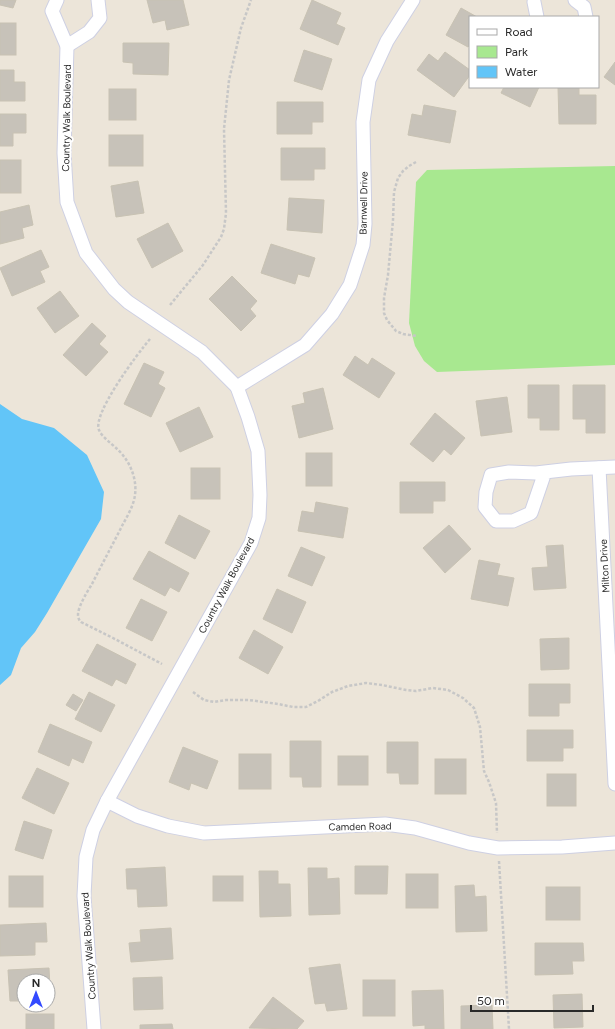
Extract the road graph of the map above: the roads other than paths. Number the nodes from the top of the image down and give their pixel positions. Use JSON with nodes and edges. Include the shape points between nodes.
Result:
{"nodes":[{"id":1,"x":57,"y":0,"type":"edge"},
{"id":2,"x":98,"y":0,"type":"edge"},
{"id":3,"x":413,"y":0,"type":"edge"},
{"id":4,"x":575,"y":0,"type":"edge"},
{"id":5,"x":536,"y":1,"type":"edge"},
{"id":6,"x":537,"y":16,"type":"edge"},
{"id":7,"x":586,"y":16,"type":"edge"},
{"id":8,"x":67,"y":46,"type":"junction"},
{"id":9,"x":237,"y":387,"type":"junction"},
{"id":10,"x":615,"y":467,"type":"edge"},
{"id":11,"x":599,"y":468,"type":"junction"},
{"id":12,"x":545,"y":472,"type":"junction"},
{"id":13,"x":615,"y":784,"type":"edge"},
{"id":14,"x":107,"y":801,"type":"junction"},
{"id":15,"x":615,"y":844,"type":"edge"},
{"id":16,"x":94,"y":1029,"type":"edge"}],
"edges":[{"from":1,"to":8,"type":"street","name":"Country Walk Boulevard","via":[[52,11]]},
{"from":2,"to":8,"type":"street","via":[[100,18],[89,32]]},
{"from":3,"to":9,"type":"street","name":"Barnwell Drive","via":[[387,41],[369,80],[363,122],[365,224],[362,245],[350,284],[332,314],[305,345]]},
{"from":4,"to":7,"type":"street","via":[[584,6]]},
{"from":5,"to":6,"type":"street"},
{"from":8,"to":9,"type":"street","name":"Country Walk Boulevard","via":[[64,153],[67,202],[86,253],[114,289],[128,302],[202,352]]},
{"from":9,"to":14,"type":"street","name":"Country Walk Boulevard","via":[[258,451],[259,518],[251,543]]},
{"from":10,"to":11,"type":"street"},
{"from":11,"to":12,"type":"street"},
{"from":11,"to":13,"type":"street","name":"Milton Drive"},
{"from":12,"to":12,"type":"street","via":[[491,475],[485,507],[496,521],[514,521],[531,512]]},
{"from":14,"to":15,"type":"street","name":"Camden Road","via":[[138,816],[168,826],[204,833],[385,824],[415,828],[498,848]]},
{"from":14,"to":16,"type":"street","name":"Country Walk Boulevard","via":[[93,830],[86,857],[84,896]]}]}
